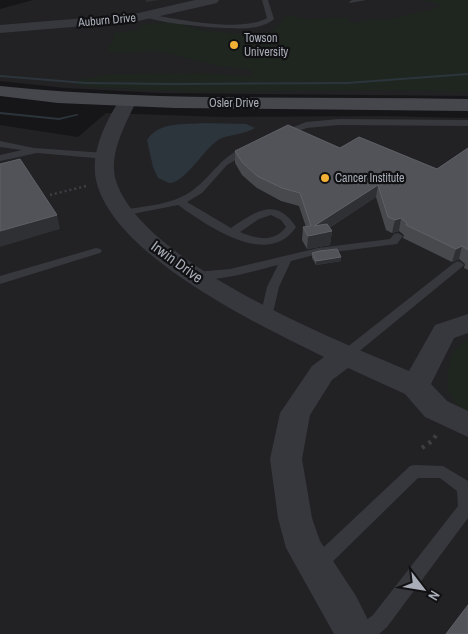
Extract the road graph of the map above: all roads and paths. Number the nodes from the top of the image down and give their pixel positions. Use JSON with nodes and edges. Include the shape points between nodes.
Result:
{"nodes":[{"id":1,"x":212,"y":0,"type":"edge"},
{"id":2,"x":265,"y":0,"type":"edge"},
{"id":3,"x":363,"y":0,"type":"edge"},
{"id":4,"x":352,"y":2,"type":"dead end"},
{"id":5,"x":147,"y":16,"type":"junction"},
{"id":6,"x":0,"y":28,"type":"edge"},
{"id":7,"x":0,"y":91,"type":"edge"},
{"id":8,"x":127,"y":102,"type":"junction"},
{"id":9,"x":468,"y":105,"type":"edge"},
{"id":10,"x":468,"y":123,"type":"edge"},
{"id":11,"x":0,"y":144,"type":"edge"},
{"id":12,"x":37,"y":150,"type":"junction"},
{"id":13,"x":106,"y":156,"type":"junction"},
{"id":14,"x":0,"y":158,"type":"edge"},
{"id":15,"x":90,"y":185,"type":"dead end"},
{"id":16,"x":50,"y":195,"type":"dead end"},
{"id":17,"x":180,"y":202,"type":"junction"},
{"id":18,"x":122,"y":213,"type":"junction"},
{"id":19,"x":233,"y":232,"type":"junction"},
{"id":20,"x":398,"y":236,"type":"edge"},
{"id":21,"x":96,"y":251,"type":"dead end"},
{"id":22,"x":285,"y":261,"type":"junction"},
{"id":23,"x":458,"y":265,"type":"edge"},
{"id":24,"x":195,"y":276,"type":"junction"},
{"id":25,"x":0,"y":280,"type":"edge"},
{"id":26,"x":266,"y":317,"type":"junction"},
{"id":27,"x":468,"y":323,"type":"edge"},
{"id":28,"x":346,"y":355,"type":"junction"},
{"id":29,"x":415,"y":386,"type":"junction"},
{"id":30,"x":454,"y":427,"type":"edge"},
{"id":31,"x":422,"y":448,"type":"dead end"},
{"id":32,"x":316,"y":566,"type":"junction"},
{"id":33,"x":355,"y":634,"type":"edge"},
{"id":34,"x":364,"y":634,"type":"edge"}],
"edges":[{"from":1,"to":5,"type":"street","name":"Auburn Drive"},
{"from":2,"to":5,"type":"lane","via":[[271,19],[260,26],[216,25]]},
{"from":3,"to":4,"type":"lane"},
{"from":5,"to":6,"type":"street","name":"Auburn Drive"},
{"from":7,"to":8,"type":"street","name":"Osler Drive"},
{"from":8,"to":9,"type":"street","name":"Osler Drive"},
{"from":8,"to":13,"type":"street","name":"Irwin Drive","via":[[110,136]]},
{"from":10,"to":17,"type":"lane","via":[[326,123],[295,128],[224,163],[198,192]]},
{"from":11,"to":12,"type":"lane"},
{"from":12,"to":13,"type":"lane"},
{"from":12,"to":14,"type":"lane"},
{"from":13,"to":18,"type":"street","name":"Irwin Drive","via":[[106,183]]},
{"from":15,"to":16,"type":"path"},
{"from":17,"to":18,"type":"lane"},
{"from":17,"to":19,"type":"lane"},
{"from":18,"to":24,"type":"street","name":"Irwin Drive","via":[[153,245]]},
{"from":19,"to":19,"type":"lane","via":[[249,240],[275,241],[285,236],[291,227],[287,219],[270,211]]},
{"from":20,"to":22,"type":"lane","via":[[393,242],[318,251]]},
{"from":21,"to":25,"type":"lane"},
{"from":22,"to":24,"type":"lane","via":[[230,274]]},
{"from":22,"to":26,"type":"lane","via":[[273,287]]},
{"from":23,"to":28,"type":"lane"},
{"from":24,"to":26,"type":"street","name":"Irwin Drive"},
{"from":26,"to":28,"type":"street","name":"Irwin Drive"},
{"from":27,"to":29,"type":"street","via":[[444,332]]},
{"from":28,"to":29,"type":"street","name":"Irwin Drive"},
{"from":28,"to":32,"type":"street","via":[[322,373],[295,413],[286,459],[295,518],[304,548]]},
{"from":29,"to":30,"type":"street"},
{"from":30,"to":31,"type":"path"},
{"from":32,"to":33,"type":"street"},
{"from":32,"to":34,"type":"lane","via":[[415,471],[443,472],[465,488],[466,508],[380,621]]}]}
